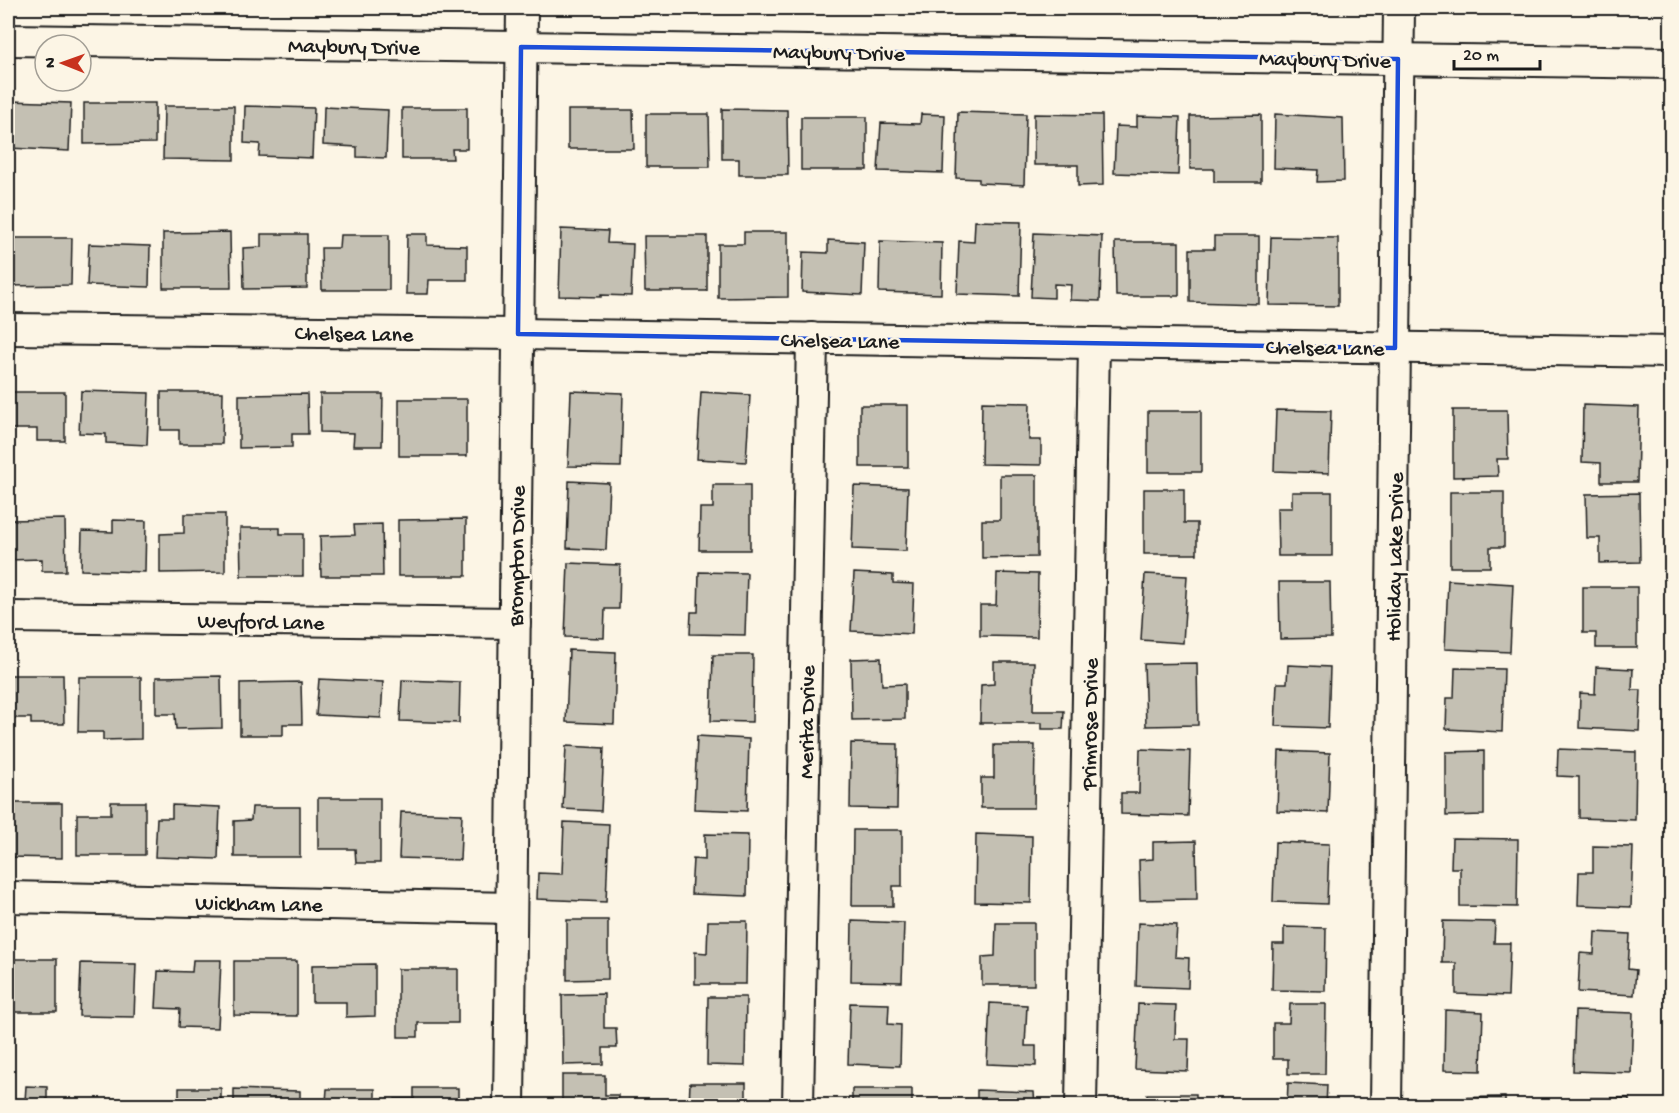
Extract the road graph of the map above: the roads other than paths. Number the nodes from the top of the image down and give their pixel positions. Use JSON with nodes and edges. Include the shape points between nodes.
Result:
{"nodes":[{"id":1,"x":522,"y":8,"type":"edge"},
{"id":2,"x":1399,"y":8,"type":"edge"},
{"id":3,"x":8,"y":40,"type":"edge"},
{"id":4,"x":521,"y":47,"type":"junction"},
{"id":5,"x":1398,"y":59,"type":"junction"},
{"id":6,"x":1671,"y":63,"type":"edge"},
{"id":7,"x":8,"y":329,"type":"edge"},
{"id":8,"x":518,"y":334,"type":"junction"},
{"id":9,"x":812,"y":338,"type":"junction"},
{"id":10,"x":1094,"y":343,"type":"junction"},
{"id":11,"x":1395,"y":348,"type":"junction"},
{"id":12,"x":1671,"y":352,"type":"edge"},
{"id":13,"x":8,"y":617,"type":"edge"},
{"id":14,"x":515,"y":623,"type":"junction"},
{"id":15,"x":8,"y":897,"type":"edge"},
{"id":16,"x":511,"y":908,"type":"junction"},
{"id":17,"x":509,"y":1106,"type":"edge"},
{"id":18,"x":798,"y":1106,"type":"edge"},
{"id":19,"x":1081,"y":1106,"type":"edge"},
{"id":20,"x":1386,"y":1106,"type":"edge"}],
"edges":[{"from":1,"to":4,"type":"street","name":"Brompton Drive"},
{"from":2,"to":5,"type":"street","name":"Holiday Lake Drive"},
{"from":3,"to":4,"type":"street","name":"Maybury Drive"},
{"from":4,"to":5,"type":"street","name":"Maybury Drive"},
{"from":4,"to":8,"type":"street","name":"Brompton Drive"},
{"from":5,"to":6,"type":"street","name":"Maybury Drive"},
{"from":5,"to":11,"type":"street","name":"Holiday Lake Drive"},
{"from":7,"to":8,"type":"street","name":"Chelsea Lane"},
{"from":8,"to":9,"type":"street","name":"Chelsea Lane"},
{"from":8,"to":14,"type":"street","name":"Brompton Drive"},
{"from":9,"to":10,"type":"street","name":"Chelsea Lane"},
{"from":9,"to":18,"type":"street","name":"Merita Drive"},
{"from":10,"to":11,"type":"street","name":"Chelsea Lane"},
{"from":10,"to":19,"type":"street","name":"Primrose Drive"},
{"from":11,"to":12,"type":"street","name":"Chelsea Lane"},
{"from":11,"to":20,"type":"street","name":"Holiday Lake Drive"},
{"from":13,"to":14,"type":"street","name":"Weyford Lane"},
{"from":14,"to":16,"type":"street","name":"Brompton Drive"},
{"from":15,"to":16,"type":"street","name":"Wickham Lane"},
{"from":16,"to":17,"type":"street","name":"Brompton Drive"}]}
